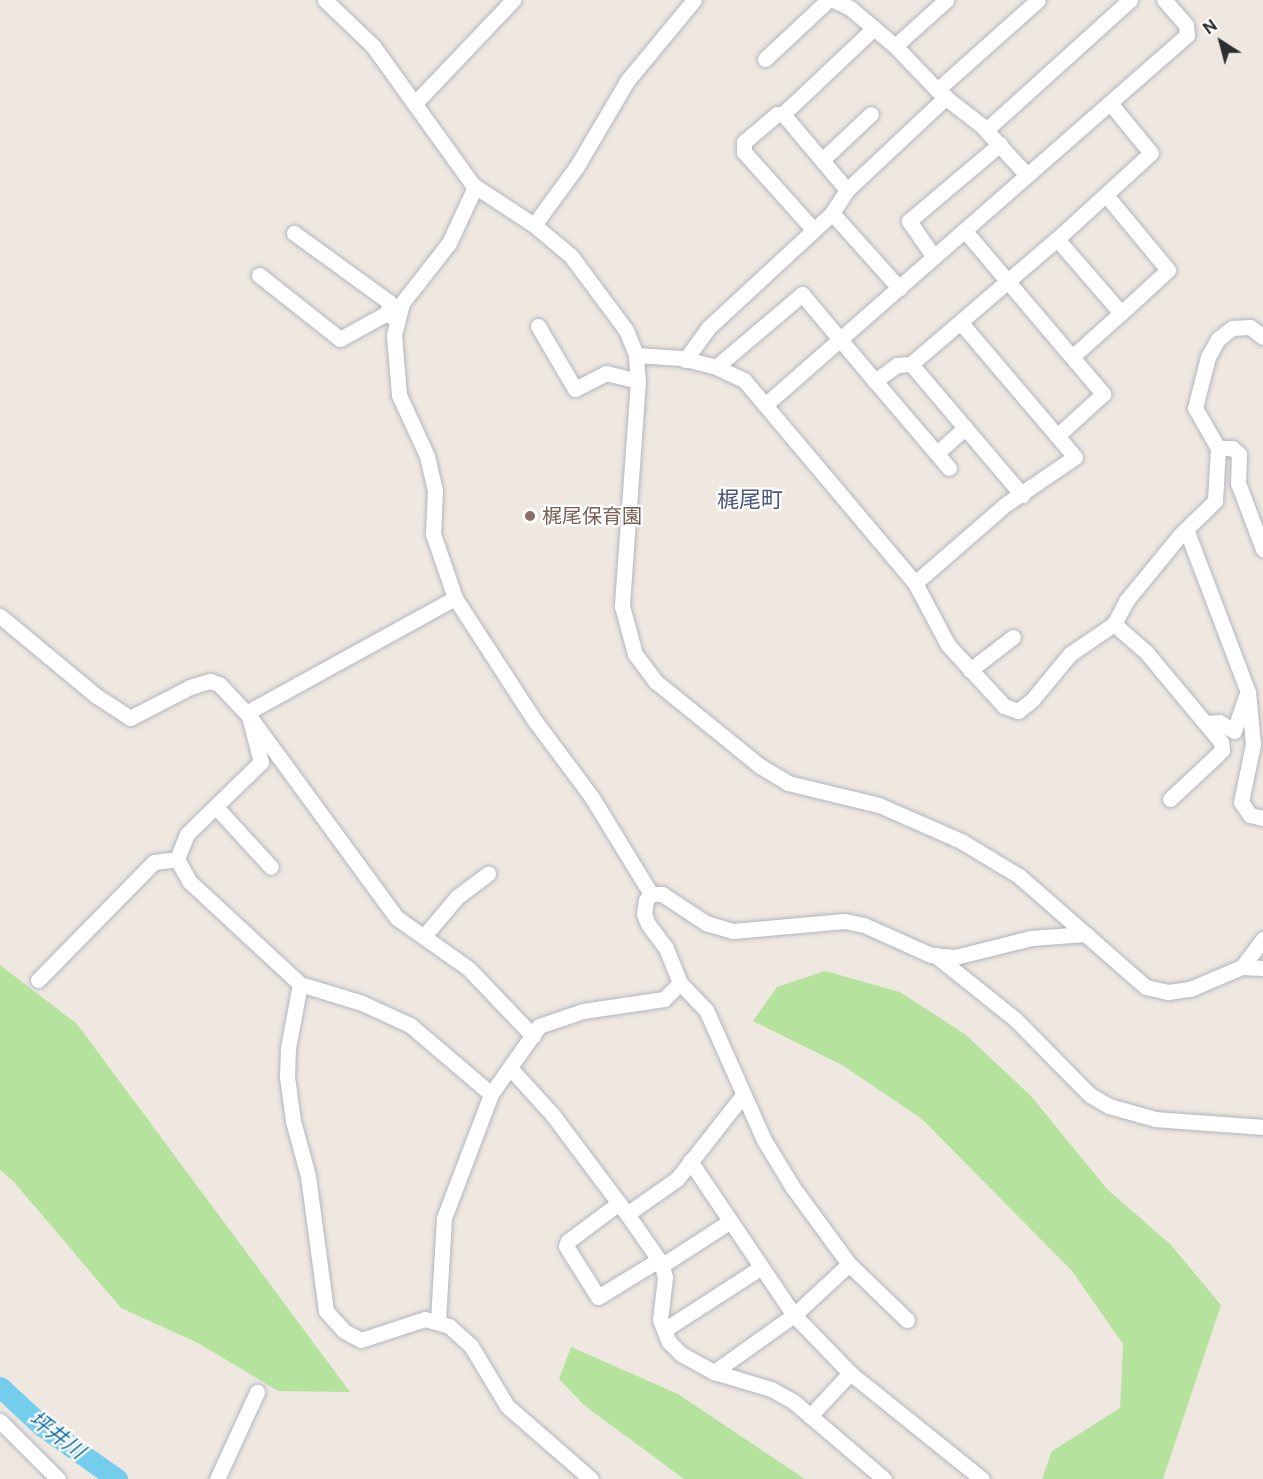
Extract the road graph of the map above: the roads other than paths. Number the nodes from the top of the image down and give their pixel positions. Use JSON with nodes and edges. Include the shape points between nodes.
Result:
{"nodes":[{"id":1,"x":325,"y":0,"type":"edge"},
{"id":2,"x":513,"y":0,"type":"edge"},
{"id":3,"x":828,"y":0,"type":"edge"},
{"id":4,"x":946,"y":0,"type":"edge"},
{"id":5,"x":1038,"y":0,"type":"edge"},
{"id":6,"x":1130,"y":0,"type":"edge"},
{"id":7,"x":1164,"y":0,"type":"edge"},
{"id":8,"x":687,"y":2,"type":"edge"},
{"id":9,"x":843,"y":2,"type":"edge"},
{"id":10,"x":874,"y":28,"type":"junction"},
{"id":11,"x":895,"y":46,"type":"junction"},
{"id":12,"x":765,"y":59,"type":"dead end"},
{"id":13,"x":941,"y":94,"type":"junction"},
{"id":14,"x":416,"y":102,"type":"junction"},
{"id":15,"x":1110,"y":103,"type":"junction"},
{"id":16,"x":783,"y":114,"type":"junction"},
{"id":17,"x":871,"y":114,"type":"dead end"},
{"id":18,"x":986,"y":130,"type":"junction"},
{"id":19,"x":1000,"y":144,"type":"junction"},
{"id":20,"x":822,"y":160,"type":"junction"},
{"id":21,"x":1027,"y":175,"type":"junction"},
{"id":22,"x":475,"y":187,"type":"junction"},
{"id":23,"x":847,"y":190,"type":"junction"},
{"id":24,"x":1106,"y":195,"type":"junction"},
{"id":25,"x":832,"y":213,"type":"junction"},
{"id":26,"x":534,"y":225,"type":"junction"},
{"id":27,"x":812,"y":228,"type":"junction"},
{"id":28,"x":965,"y":231,"type":"junction"},
{"id":29,"x":294,"y":233,"type":"dead end"},
{"id":30,"x":1057,"y":239,"type":"junction"},
{"id":31,"x":934,"y":257,"type":"junction"},
{"id":32,"x":259,"y":275,"type":"dead end"},
{"id":33,"x":1008,"y":281,"type":"junction"},
{"id":34,"x":899,"y":288,"type":"junction"},
{"id":35,"x":1121,"y":313,"type":"junction"},
{"id":36,"x":391,"y":316,"type":"junction"},
{"id":37,"x":960,"y":322,"type":"junction"},
{"id":38,"x":538,"y":326,"type":"dead end"},
{"id":39,"x":1263,"y":337,"type":"edge"},
{"id":40,"x":840,"y":339,"type":"junction"},
{"id":41,"x":636,"y":356,"type":"junction"},
{"id":42,"x":1073,"y":356,"type":"junction"},
{"id":43,"x":685,"y":360,"type":"junction"},
{"id":44,"x":911,"y":364,"type":"junction"},
{"id":45,"x":716,"y":367,"type":"junction"},
{"id":46,"x":638,"y":381,"type":"junction"},
{"id":47,"x":875,"y":381,"type":"junction"},
{"id":48,"x":765,"y":405,"type":"junction"},
{"id":49,"x":965,"y":428,"type":"junction"},
{"id":50,"x":1058,"y":436,"type":"junction"},
{"id":51,"x":1218,"y":448,"type":"junction"},
{"id":52,"x":937,"y":453,"type":"junction"},
{"id":53,"x":949,"y":468,"type":"dead end"},
{"id":54,"x":1022,"y":495,"type":"junction"},
{"id":55,"x":1186,"y":528,"type":"junction"},
{"id":56,"x":1263,"y":549,"type":"edge"},
{"id":57,"x":915,"y":583,"type":"junction"},
{"id":58,"x":455,"y":598,"type":"junction"},
{"id":59,"x":0,"y":616,"type":"edge"},
{"id":60,"x":1114,"y":624,"type":"junction"},
{"id":61,"x":1013,"y":637,"type":"dead end"},
{"id":62,"x":970,"y":670,"type":"junction"},
{"id":63,"x":1248,"y":692,"type":"junction"},
{"id":64,"x":249,"y":716,"type":"junction"},
{"id":65,"x":1208,"y":723,"type":"junction"},
{"id":66,"x":1170,"y":799,"type":"dead end"},
{"id":67,"x":216,"y":807,"type":"junction"},
{"id":68,"x":1263,"y":818,"type":"edge"},
{"id":69,"x":177,"y":859,"type":"junction"},
{"id":70,"x":270,"y":867,"type":"dead end"},
{"id":71,"x":488,"y":874,"type":"dead end"},
{"id":72,"x":651,"y":894,"type":"junction"},
{"id":73,"x":1086,"y":934,"type":"junction"},
{"id":74,"x":424,"y":936,"type":"junction"},
{"id":75,"x":1263,"y":939,"type":"edge"},
{"id":76,"x":935,"y":955,"type":"junction"},
{"id":77,"x":1242,"y":967,"type":"junction"},
{"id":78,"x":1263,"y":968,"type":"edge"},
{"id":79,"x":38,"y":980,"type":"dead end"},
{"id":80,"x":680,"y":983,"type":"junction"},
{"id":81,"x":300,"y":984,"type":"junction"},
{"id":82,"x":533,"y":1036,"type":"junction"},
{"id":83,"x":511,"y":1070,"type":"junction"},
{"id":84,"x":491,"y":1094,"type":"junction"},
{"id":85,"x":743,"y":1095,"type":"junction"},
{"id":86,"x":1263,"y":1127,"type":"edge"},
{"id":87,"x":690,"y":1161,"type":"junction"},
{"id":88,"x":623,"y":1209,"type":"junction"},
{"id":89,"x":729,"y":1222,"type":"junction"},
{"id":90,"x":661,"y":1263,"type":"junction"},
{"id":91,"x":849,"y":1264,"type":"junction"},
{"id":92,"x":760,"y":1268,"type":"junction"},
{"id":93,"x":794,"y":1316,"type":"junction"},
{"id":94,"x":907,"y":1320,"type":"dead end"},
{"id":95,"x":438,"y":1321,"type":"junction"},
{"id":96,"x":664,"y":1330,"type":"junction"},
{"id":97,"x":714,"y":1372,"type":"junction"},
{"id":98,"x":850,"y":1373,"type":"junction"},
{"id":99,"x":257,"y":1392,"type":"dead end"},
{"id":100,"x":810,"y":1416,"type":"junction"},
{"id":101,"x":2,"y":1428,"type":"edge"},
{"id":102,"x":58,"y":1479,"type":"edge"},
{"id":103,"x":217,"y":1479,"type":"edge"},
{"id":104,"x":591,"y":1479,"type":"edge"},
{"id":105,"x":884,"y":1479,"type":"edge"},
{"id":106,"x":982,"y":1479,"type":"edge"}],
"edges":[{"from":1,"to":14,"type":"street","via":[[359,29]]},
{"from":2,"to":14,"type":"street"},
{"from":3,"to":12,"type":"street"},
{"from":4,"to":11,"type":"street"},
{"from":5,"to":13,"type":"street"},
{"from":6,"to":18,"type":"street"},
{"from":7,"to":15,"type":"street","via":[[1186,25],[1188,33]]},
{"from":8,"to":26,"type":"street","via":[[627,81],[577,166]]},
{"from":9,"to":10,"type":"street"},
{"from":10,"to":11,"type":"street"},
{"from":10,"to":16,"type":"street"},
{"from":11,"to":13,"type":"street"},
{"from":13,"to":18,"type":"street"},
{"from":13,"to":23,"type":"street"},
{"from":14,"to":22,"type":"street"},
{"from":15,"to":21,"type":"street"},
{"from":15,"to":24,"type":"street","via":[[1150,153]]},
{"from":16,"to":20,"type":"street"},
{"from":16,"to":27,"type":"street","via":[[777,114],[744,142],[742,149]]},
{"from":17,"to":20,"type":"street"},
{"from":18,"to":19,"type":"street"},
{"from":19,"to":21,"type":"street"},
{"from":19,"to":31,"type":"street","via":[[909,221]]},
{"from":20,"to":23,"type":"street"},
{"from":21,"to":28,"type":"street"},
{"from":22,"to":26,"type":"street"},
{"from":22,"to":36,"type":"street","via":[[449,243]]},
{"from":23,"to":25,"type":"street"},
{"from":24,"to":30,"type":"street"},
{"from":24,"to":35,"type":"street","via":[[1168,270]]},
{"from":25,"to":27,"type":"street"},
{"from":25,"to":34,"type":"street"},
{"from":26,"to":41,"type":"street","via":[[590,277],[615,311]]},
{"from":27,"to":43,"type":"street","via":[[708,328]]},
{"from":28,"to":31,"type":"street"},
{"from":28,"to":33,"type":"street"},
{"from":29,"to":36,"type":"street","via":[[389,303]]},
{"from":30,"to":33,"type":"street"},
{"from":30,"to":35,"type":"street"},
{"from":31,"to":34,"type":"street"},
{"from":32,"to":36,"type":"street","via":[[340,339]]},
{"from":33,"to":37,"type":"street"},
{"from":33,"to":42,"type":"street"},
{"from":34,"to":40,"type":"street"},
{"from":35,"to":42,"type":"street"},
{"from":36,"to":58,"type":"street","via":[[397,386],[427,456],[435,490],[433,534]]},
{"from":37,"to":44,"type":"street"},
{"from":37,"to":50,"type":"street"},
{"from":38,"to":46,"type":"street","via":[[575,389],[606,373]]},
{"from":39,"to":51,"type":"street","via":[[1250,327],[1238,326],[1222,334],[1210,351],[1195,408]]},
{"from":40,"to":45,"type":"street","via":[[809,299],[800,294]]},
{"from":40,"to":47,"type":"street"},
{"from":40,"to":48,"type":"street"},
{"from":41,"to":43,"type":"street"},
{"from":41,"to":46,"type":"street"},
{"from":42,"to":50,"type":"street","via":[[1103,395]]},
{"from":43,"to":45,"type":"street"},
{"from":44,"to":47,"type":"street","via":[[897,365]]},
{"from":44,"to":49,"type":"street"},
{"from":45,"to":48,"type":"street","via":[[744,380]]},
{"from":46,"to":73,"type":"street","via":[[622,606],[627,632],[644,668],[760,766],[788,783],[879,805],[961,841],[1019,876]]},
{"from":47,"to":52,"type":"street"},
{"from":48,"to":57,"type":"street"},
{"from":49,"to":52,"type":"street"},
{"from":49,"to":54,"type":"street"},
{"from":50,"to":54,"type":"street","via":[[1076,457]]},
{"from":51,"to":55,"type":"street","via":[[1215,501]]},
{"from":51,"to":56,"type":"street","via":[[1232,448],[1239,454],[1238,483]]},
{"from":52,"to":53,"type":"street"},
{"from":54,"to":57,"type":"street","via":[[1006,504]]},
{"from":55,"to":60,"type":"street","via":[[1126,601]]},
{"from":55,"to":63,"type":"street"},
{"from":57,"to":62,"type":"street","via":[[941,635]]},
{"from":58,"to":64,"type":"street","via":[[265,700]]},
{"from":58,"to":72,"type":"street","via":[[535,721],[597,805]]},
{"from":59,"to":64,"type":"street","via":[[95,695],[130,718],[210,681],[219,684]]},
{"from":60,"to":62,"type":"street","via":[[1070,654],[1018,711],[1008,710]]},
{"from":60,"to":65,"type":"street","via":[[1146,652]]},
{"from":61,"to":62,"type":"street"},
{"from":63,"to":65,"type":"street","via":[[1234,731],[1219,722]]},
{"from":63,"to":68,"type":"street","via":[[1253,744],[1241,802],[1250,815]]},
{"from":64,"to":67,"type":"street","via":[[261,762]]},
{"from":64,"to":74,"type":"street","via":[[397,918]]},
{"from":65,"to":66,"type":"street","via":[[1222,750]]},
{"from":67,"to":69,"type":"street","via":[[187,834]]},
{"from":67,"to":70,"type":"street"},
{"from":69,"to":79,"type":"street","via":[[154,862]]},
{"from":69,"to":81,"type":"street","via":[[189,882]]},
{"from":71,"to":74,"type":"street","via":[[457,897]]},
{"from":72,"to":76,"type":"street","via":[[662,894],[706,923],[723,929],[754,932],[845,921]]},
{"from":72,"to":80,"type":"street","via":[[644,914],[666,948]]},
{"from":73,"to":76,"type":"street","via":[[1031,938],[955,957]]},
{"from":73,"to":77,"type":"street","via":[[1146,987],[1168,992],[1190,989]]},
{"from":74,"to":82,"type":"street","via":[[468,968]]},
{"from":75,"to":77,"type":"street"},
{"from":76,"to":86,"type":"street","via":[[1015,1019],[1090,1095],[1109,1106],[1155,1119]]},
{"from":77,"to":78,"type":"street"},
{"from":80,"to":82,"type":"street","via":[[664,999],[583,1011],[539,1026]]},
{"from":80,"to":85,"type":"street","via":[[706,1010]]},
{"from":81,"to":84,"type":"street","via":[[362,1003],[410,1025]]},
{"from":81,"to":95,"type":"street","via":[[288,1048],[287,1077],[293,1120],[308,1176],[326,1311],[344,1331],[361,1340],[425,1319]]},
{"from":82,"to":83,"type":"street"},
{"from":83,"to":84,"type":"street"},
{"from":83,"to":88,"type":"street","via":[[552,1114]]},
{"from":84,"to":95,"type":"street","via":[[444,1218]]},
{"from":85,"to":87,"type":"street"},
{"from":85,"to":91,"type":"street","via":[[792,1186]]},
{"from":87,"to":88,"type":"street","via":[[677,1179]]},
{"from":87,"to":89,"type":"street"},
{"from":88,"to":90,"type":"street"},
{"from":88,"to":90,"type":"street","via":[[568,1241],[566,1246],[595,1295],[601,1298],[652,1264]]},
{"from":89,"to":90,"type":"street"},
{"from":89,"to":92,"type":"street"},
{"from":90,"to":96,"type":"street","via":[[665,1277],[659,1306]]},
{"from":91,"to":93,"type":"street"},
{"from":91,"to":94,"type":"street"},
{"from":92,"to":93,"type":"street"},
{"from":92,"to":96,"type":"street"},
{"from":93,"to":97,"type":"street"},
{"from":93,"to":98,"type":"street"},
{"from":95,"to":104,"type":"street","via":[[471,1346],[507,1406]]},
{"from":96,"to":97,"type":"street","via":[[669,1342],[688,1360]]},
{"from":97,"to":100,"type":"street","via":[[771,1389]]},
{"from":98,"to":100,"type":"street"},
{"from":98,"to":106,"type":"street"},
{"from":99,"to":103,"type":"street"},
{"from":100,"to":105,"type":"street"},
{"from":101,"to":102,"type":"street"}]}
